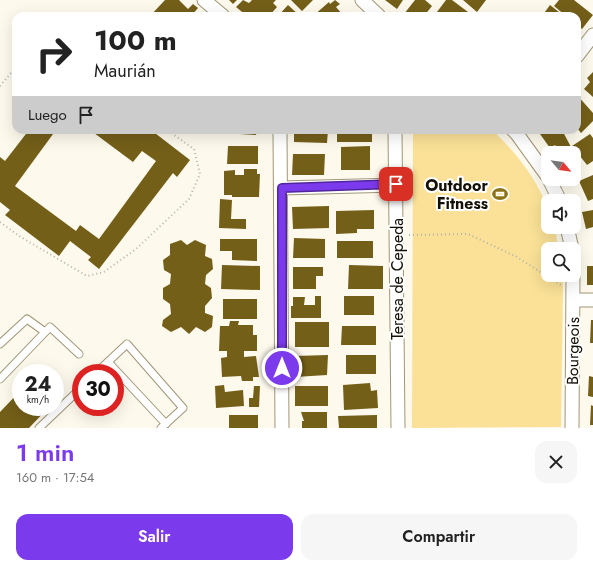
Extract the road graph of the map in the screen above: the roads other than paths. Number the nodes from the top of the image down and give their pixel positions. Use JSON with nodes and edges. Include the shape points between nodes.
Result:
{"nodes":[{"id":1,"x":204,"y":0,"type":"edge"},
{"id":2,"x":362,"y":0,"type":"edge"},
{"id":3,"x":218,"y":12,"type":"edge"},
{"id":4,"x":375,"y":12,"type":"edge"},
{"id":5,"x":593,"y":35,"type":"edge"},
{"id":6,"x":581,"y":51,"type":"edge"},
{"id":7,"x":280,"y":134,"type":"edge"},
{"id":8,"x":395,"y":134,"type":"edge"},
{"id":9,"x":519,"y":134,"type":"edge"},
{"id":10,"x":541,"y":166,"type":"edge"},
{"id":11,"x":396,"y":184,"type":"junction"},
{"id":12,"x":282,"y":188,"type":"junction"},
{"id":13,"x":573,"y":282,"type":"edge"},
{"id":14,"x":574,"y":300,"type":"junction"},
{"id":15,"x":593,"y":300,"type":"edge"},
{"id":16,"x":45,"y":332,"type":"junction"},
{"id":17,"x":0,"y":344,"type":"edge"},
{"id":18,"x":79,"y":354,"type":"dead end"},
{"id":19,"x":108,"y":362,"type":"joint"},
{"id":20,"x":0,"y":379,"type":"edge"},
{"id":21,"x":72,"y":397,"type":"edge"},
{"id":22,"x":163,"y":426,"type":"edge"},
{"id":23,"x":39,"y":428,"type":"edge"},
{"id":24,"x":282,"y":428,"type":"edge"},
{"id":25,"x":398,"y":428,"type":"edge"},
{"id":26,"x":572,"y":428,"type":"edge"}],
"edges":[{"from":1,"to":3,"type":"street"},
{"from":2,"to":4,"type":"street"},
{"from":5,"to":6,"type":"street"},
{"from":7,"to":12,"type":"street"},
{"from":8,"to":11,"type":"street","name":"Teresa de Cepeda"},
{"from":9,"to":10,"type":"street"},
{"from":11,"to":12,"type":"street"},
{"from":11,"to":25,"type":"street","name":"Teresa de Cepeda"},
{"from":12,"to":24,"type":"street"},
{"from":13,"to":14,"type":"street","name":"Bourgeois"},
{"from":14,"to":15,"type":"street"},
{"from":14,"to":26,"type":"street","name":"Bourgeois"},
{"from":16,"to":17,"type":"lane","via":[[27,319]]},
{"from":16,"to":18,"type":"lane","via":[[51,327]]},
{"from":16,"to":20,"type":"lane"},
{"from":19,"to":22,"type":"lane"},
{"from":19,"to":22,"type":"lane","via":[[127,344],[183,408]]},
{"from":21,"to":23,"type":"lane"}]}
